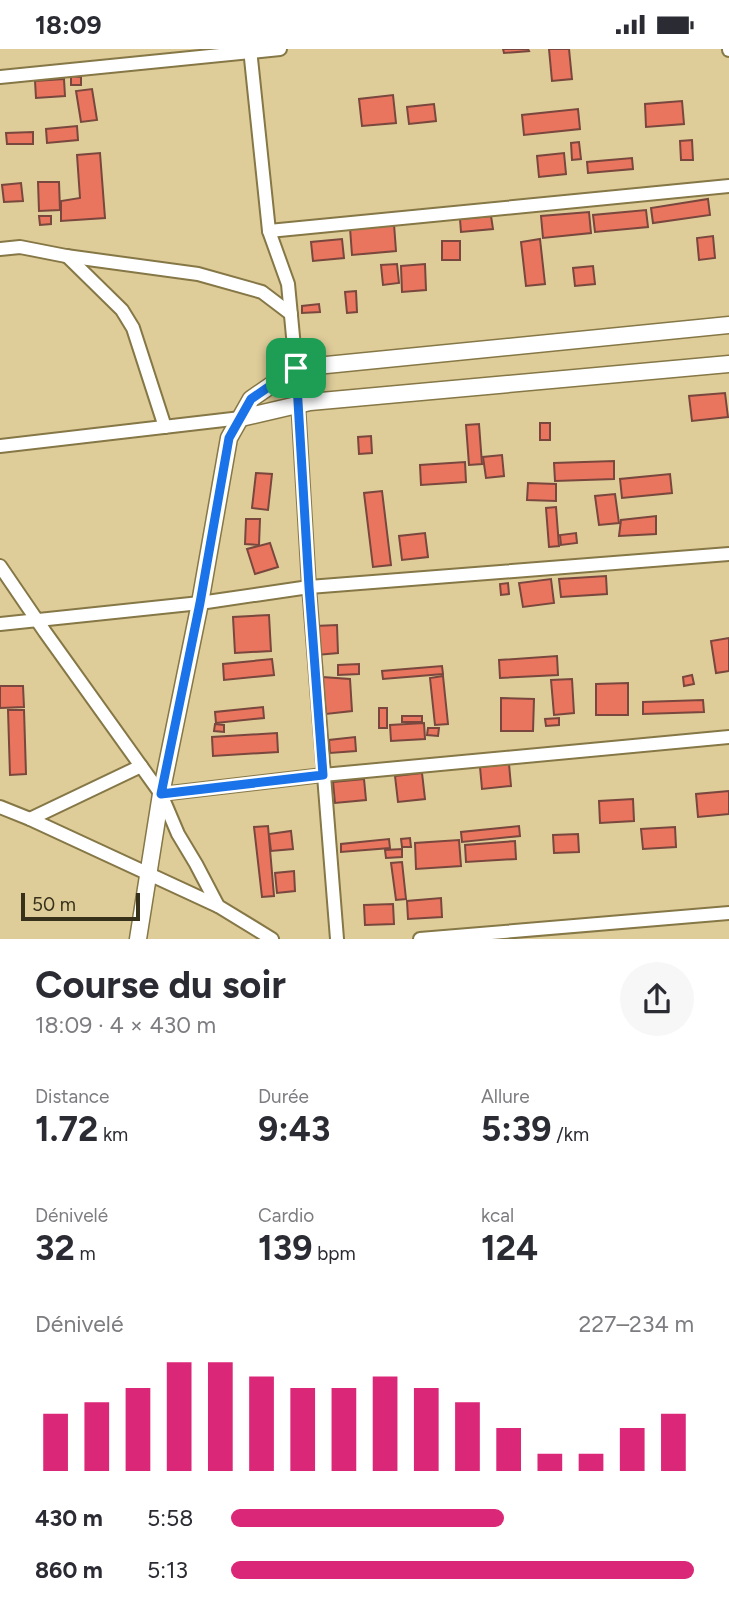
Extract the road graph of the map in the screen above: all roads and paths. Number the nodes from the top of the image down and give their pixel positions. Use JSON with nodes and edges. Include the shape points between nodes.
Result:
{"nodes":[{"id":1,"x":280,"y":49,"type":"edge"},
{"id":2,"x":250,"y":50,"type":"edge"},
{"id":3,"x":0,"y":77,"type":"edge"},
{"id":4,"x":729,"y":186,"type":"edge"},
{"id":5,"x":269,"y":231,"type":"junction"},
{"id":6,"x":0,"y":249,"type":"edge"},
{"id":7,"x":66,"y":256,"type":"junction"},
{"id":8,"x":291,"y":314,"type":"junction"},
{"id":9,"x":729,"y":325,"type":"edge"},
{"id":10,"x":729,"y":364,"type":"edge"},
{"id":11,"x":296,"y":368,"type":"junction"},
{"id":12,"x":300,"y":404,"type":"junction"},
{"id":13,"x":241,"y":418,"type":"junction"},
{"id":14,"x":165,"y":427,"type":"junction"},
{"id":15,"x":0,"y":446,"type":"edge"},
{"id":16,"x":729,"y":554,"type":"edge"},
{"id":17,"x":0,"y":566,"type":"edge"},
{"id":18,"x":309,"y":587,"type":"junction"},
{"id":19,"x":200,"y":603,"type":"junction"},
{"id":20,"x":36,"y":620,"type":"junction"},
{"id":21,"x":0,"y":624,"type":"edge"},
{"id":22,"x":729,"y":737,"type":"edge"},
{"id":23,"x":141,"y":766,"type":"junction"},
{"id":24,"x":323,"y":775,"type":"junction"},
{"id":25,"x":161,"y":794,"type":"junction"},
{"id":26,"x":0,"y":807,"type":"edge"},
{"id":27,"x":30,"y":819,"type":"junction"},
{"id":28,"x":149,"y":874,"type":"junction"},
{"id":29,"x":218,"y":907,"type":"junction"},
{"id":30,"x":729,"y":913,"type":"edge"},
{"id":31,"x":138,"y":939,"type":"edge"},
{"id":32,"x":272,"y":939,"type":"edge"},
{"id":33,"x":337,"y":939,"type":"edge"},
{"id":34,"x":420,"y":939,"type":"edge"}],
"edges":[{"from":1,"to":2,"type":"street"},
{"from":2,"to":3,"type":"street"},
{"from":2,"to":5,"type":"street"},
{"from":4,"to":5,"type":"street"},
{"from":5,"to":8,"type":"street","via":[[288,284]]},
{"from":6,"to":7,"type":"street","via":[[20,247]]},
{"from":7,"to":8,"type":"street","via":[[198,274],[262,292]]},
{"from":7,"to":14,"type":"street","via":[[122,310],[134,328]]},
{"from":8,"to":11,"type":"street"},
{"from":9,"to":11,"type":"street"},
{"from":10,"to":12,"type":"street"},
{"from":11,"to":12,"type":"street"},
{"from":11,"to":13,"type":"street","via":[[251,399]]},
{"from":12,"to":13,"type":"street"},
{"from":12,"to":18,"type":"street"},
{"from":13,"to":14,"type":"street"},
{"from":13,"to":19,"type":"street","via":[[229,438]]},
{"from":14,"to":15,"type":"street"},
{"from":16,"to":18,"type":"street"},
{"from":17,"to":20,"type":"street"},
{"from":18,"to":19,"type":"street"},
{"from":18,"to":24,"type":"street"},
{"from":19,"to":20,"type":"street"},
{"from":19,"to":25,"type":"street"},
{"from":20,"to":21,"type":"street"},
{"from":20,"to":23,"type":"street"},
{"from":22,"to":24,"type":"street"},
{"from":23,"to":25,"type":"street"},
{"from":23,"to":27,"type":"street"},
{"from":24,"to":25,"type":"street"},
{"from":24,"to":33,"type":"street"},
{"from":25,"to":28,"type":"street"},
{"from":25,"to":29,"type":"street"},
{"from":26,"to":27,"type":"street"},
{"from":27,"to":28,"type":"street"},
{"from":28,"to":29,"type":"street"},
{"from":28,"to":31,"type":"street"},
{"from":29,"to":32,"type":"street"},
{"from":30,"to":34,"type":"street"}]}
